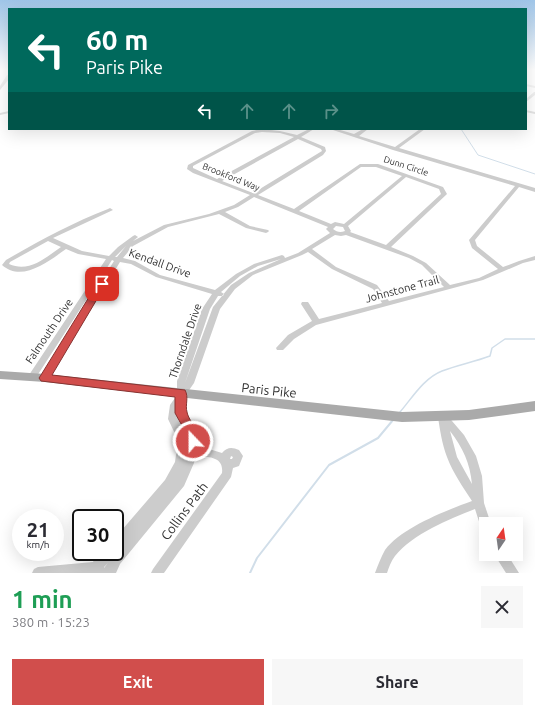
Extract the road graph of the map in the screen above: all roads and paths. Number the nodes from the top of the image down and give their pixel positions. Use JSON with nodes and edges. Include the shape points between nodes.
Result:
{"nodes":[{"id":1,"x":310,"y":130,"type":"edge"},
{"id":2,"x":335,"y":130,"type":"edge"},
{"id":3,"x":364,"y":130,"type":"edge"},
{"id":4,"x":422,"y":130,"type":"edge"},
{"id":5,"x":355,"y":136,"type":"junction"},
{"id":6,"x":295,"y":137,"type":"junction"},
{"id":7,"x":395,"y":149,"type":"junction"},
{"id":8,"x":406,"y":175,"type":"junction"},
{"id":9,"x":217,"y":181,"type":"junction"},
{"id":10,"x":518,"y":185,"type":"junction"},
{"id":11,"x":535,"y":190,"type":"edge"},
{"id":12,"x":254,"y":196,"type":"junction"},
{"id":13,"x":110,"y":210,"type":"dead end"},
{"id":14,"x":295,"y":211,"type":"junction"},
{"id":15,"x":220,"y":212,"type":"junction"},
{"id":16,"x":331,"y":226,"type":"junction"},
{"id":17,"x":346,"y":229,"type":"junction"},
{"id":18,"x":266,"y":231,"type":"dead end"},
{"id":19,"x":334,"y":233,"type":"junction"},
{"id":20,"x":49,"y":239,"type":"junction"},
{"id":21,"x":65,"y":247,"type":"junction"},
{"id":22,"x":388,"y":247,"type":"junction"},
{"id":23,"x":309,"y":250,"type":"junction"},
{"id":24,"x":535,"y":258,"type":"edge"},
{"id":25,"x":110,"y":259,"type":"junction"},
{"id":26,"x":118,"y":259,"type":"junction"},
{"id":27,"x":259,"y":267,"type":"junction"},
{"id":28,"x":503,"y":270,"type":"junction"},
{"id":29,"x":448,"y":288,"type":"junction"},
{"id":30,"x":216,"y":293,"type":"junction"},
{"id":31,"x":226,"y":296,"type":"junction"},
{"id":32,"x":305,"y":304,"type":"dead end"},
{"id":33,"x":387,"y":304,"type":"junction"},
{"id":34,"x":317,"y":322,"type":"junction"},
{"id":35,"x":280,"y":348,"type":"dead end"},
{"id":36,"x":0,"y":375,"type":"edge"},
{"id":37,"x":32,"y":377,"type":"junction"},
{"id":38,"x":45,"y":378,"type":"junction"},
{"id":39,"x":181,"y":393,"type":"junction"},
{"id":40,"x":535,"y":406,"type":"edge"},
{"id":41,"x":443,"y":417,"type":"junction"},
{"id":42,"x":187,"y":451,"type":"junction"},
{"id":43,"x":479,"y":503,"type":"junction"},
{"id":44,"x":483,"y":517,"type":"edge"},
{"id":45,"x":124,"y":536,"type":"edge"},
{"id":46,"x":505,"y":561,"type":"edge"},
{"id":47,"x":108,"y":566,"type":"edge"},
{"id":48,"x":38,"y":573,"type":"edge"},
{"id":49,"x":156,"y":573,"type":"edge"},
{"id":50,"x":381,"y":573,"type":"edge"},
{"id":51,"x":513,"y":573,"type":"edge"}],
"edges":[{"from":1,"to":6,"type":"street"},
{"from":2,"to":5,"type":"street"},
{"from":3,"to":5,"type":"street"},
{"from":4,"to":7,"type":"street"},
{"from":5,"to":7,"type":"street"},
{"from":6,"to":9,"type":"street"},
{"from":6,"to":9,"type":"street","name":"Brookford Way","via":[[274,130],[259,130],[191,165],[190,169]]},
{"from":6,"to":12,"type":"street","name":"Falmouth Drive","via":[[323,148],[324,151]]},
{"from":7,"to":10,"type":"street"},
{"from":8,"to":14,"type":"street","name":"Dunn Circle","via":[[376,165],[360,166]]},
{"from":8,"to":17,"type":"street"},
{"from":8,"to":22,"type":"street","name":"Dunn Circle","via":[[438,186],[444,194]]},
{"from":9,"to":12,"type":"street","name":"Brookford Way"},
{"from":10,"to":11,"type":"street"},
{"from":10,"to":28,"type":"street","via":[[472,240],[474,247]]},
{"from":12,"to":14,"type":"street","name":"Brookford Way"},
{"from":12,"to":15,"type":"street","name":"Falmouth Drive"},
{"from":13,"to":20,"type":"street"},
{"from":14,"to":16,"type":"street","name":"Brookford Way"},
{"from":15,"to":18,"type":"street","via":[[248,227]]},
{"from":15,"to":25,"type":"street","name":"Falmouth Drive","via":[[190,216],[161,224],[130,240]]},
{"from":15,"to":26,"type":"street","name":"Falmouth Drive","via":[[155,231],[131,245]]},
{"from":16,"to":17,"type":"street","name":"Brookford Way","via":[[340,224]]},
{"from":16,"to":19,"type":"street","via":[[330,231]]},
{"from":17,"to":19,"type":"street","name":"Brookford Way"},
{"from":17,"to":22,"type":"street","name":"Brookford Way"},
{"from":19,"to":23,"type":"street","name":"Thorndale Drive"},
{"from":20,"to":21,"type":"street","name":"Kendall Drive"},
{"from":20,"to":21,"type":"street","via":[[5,265],[32,269]]},
{"from":21,"to":25,"type":"street","name":"Kendall Drive"},
{"from":22,"to":29,"type":"street","name":"Brookford Way","via":[[424,264]]},
{"from":23,"to":27,"type":"street","name":"Thorndale Drive"},
{"from":23,"to":33,"type":"street","via":[[334,268],[375,287]]},
{"from":24,"to":28,"type":"street","name":"Johnstone Trail"},
{"from":25,"to":26,"type":"street","name":"Kendall Drive"},
{"from":25,"to":37,"type":"street","name":"Falmouth Drive"},
{"from":26,"to":30,"type":"street","name":"Kendall Drive","via":[[133,262],[165,278]]},
{"from":26,"to":38,"type":"street","name":"Falmouth Drive"},
{"from":27,"to":30,"type":"street","name":"Thorndale Drive","via":[[238,275]]},
{"from":27,"to":31,"type":"street","name":"Thorndale Drive"},
{"from":28,"to":29,"type":"street","name":"Johnstone Trail"},
{"from":29,"to":33,"type":"street","name":"Johnstone Trail"},
{"from":30,"to":31,"type":"street","name":"Kendall Drive"},
{"from":30,"to":39,"type":"street","name":"Thorndale Drive","via":[[206,309],[184,370]]},
{"from":31,"to":39,"type":"street","name":"Thorndale Drive","via":[[216,309],[190,383]]},
{"from":32,"to":34,"type":"street"},
{"from":33,"to":34,"type":"street","name":"Johnstone Trail"},
{"from":34,"to":35,"type":"street","name":"Johnstone Trail","via":[[291,337]]},
{"from":36,"to":37,"type":"main road","name":"Paris Pike"},
{"from":37,"to":38,"type":"main road","name":"Paris Pike"},
{"from":38,"to":39,"type":"main road","name":"Paris Pike"},
{"from":39,"to":41,"type":"main road","name":"Paris Pike","via":[[387,416]]},
{"from":39,"to":42,"type":"street","via":[[181,413],[191,430],[193,441]]},
{"from":40,"to":41,"type":"main road","name":"Paris Pike","via":[[494,413]]},
{"from":41,"to":43,"type":"street","via":[[452,457]]},
{"from":41,"to":43,"type":"street","via":[[462,437],[474,461]]},
{"from":42,"to":45,"type":"street","via":[[169,483]]},
{"from":42,"to":47,"type":"street","via":[[186,472],[180,483]]},
{"from":42,"to":49,"type":"street","name":"Collins Path","via":[[210,453],[226,461],[228,468],[224,481]]},
{"from":43,"to":44,"type":"street"},
{"from":43,"to":50,"type":"street","via":[[458,510],[404,540],[390,553]]},
{"from":46,"to":51,"type":"street"},
{"from":47,"to":48,"type":"street"}]}
